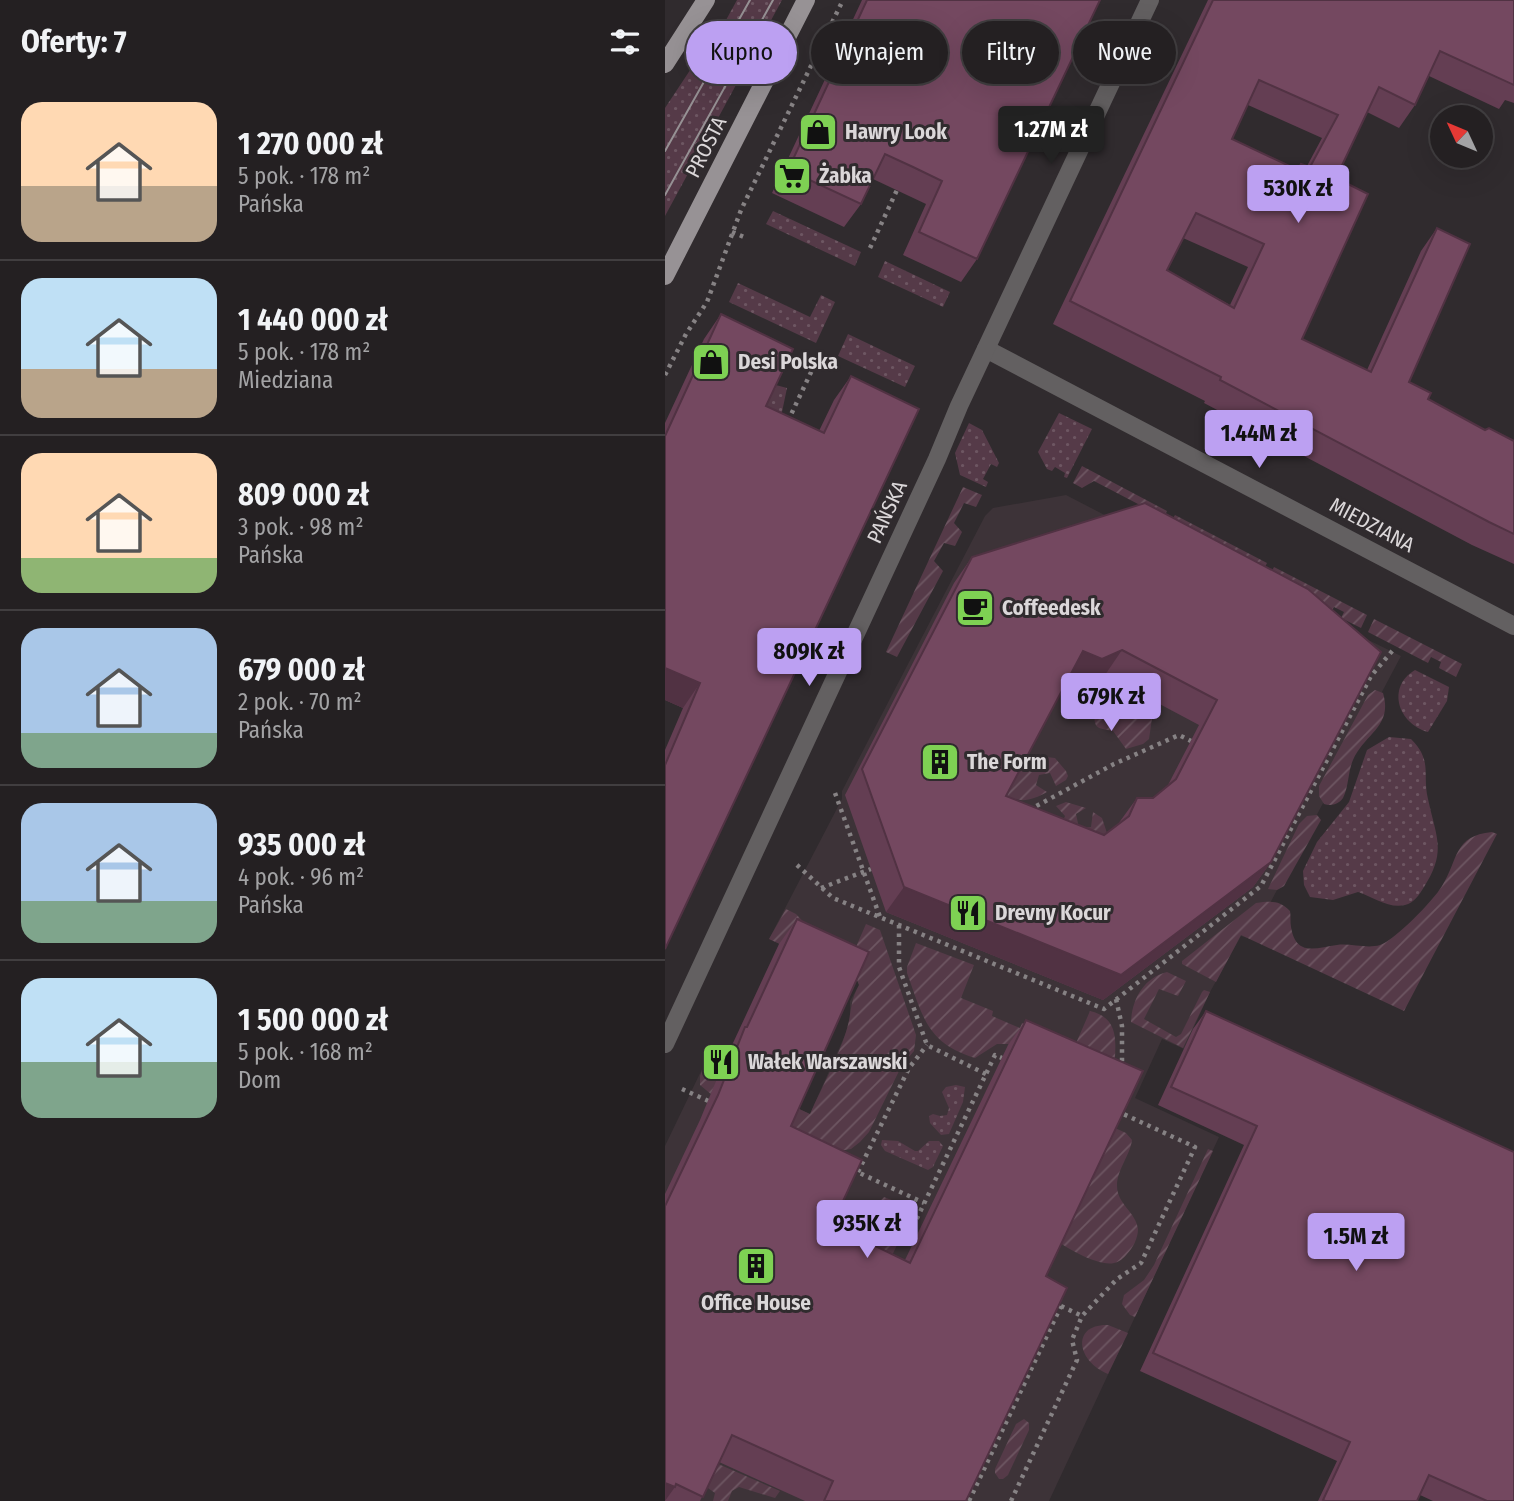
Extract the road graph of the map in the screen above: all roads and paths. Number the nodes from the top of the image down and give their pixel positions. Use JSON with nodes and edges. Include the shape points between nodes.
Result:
{"nodes":[{"id":1,"x":706,"y":0,"type":"edge"},
{"id":2,"x":806,"y":0,"type":"edge"},
{"id":3,"x":843,"y":0,"type":"edge"},
{"id":4,"x":1150,"y":0,"type":"edge"},
{"id":5,"x":665,"y":64,"type":"edge"},
{"id":6,"x":897,"y":190,"type":"edge"},
{"id":7,"x":732,"y":232,"type":"junction"},
{"id":8,"x":744,"y":237,"type":"dead end"},
{"id":9,"x":870,"y":248,"type":"dead end"},
{"id":10,"x":665,"y":276,"type":"edge"},
{"id":11,"x":986,"y":349,"type":"junction"},
{"id":12,"x":813,"y":368,"type":"dead end"},
{"id":13,"x":665,"y":375,"type":"edge"},
{"id":14,"x":784,"y":431,"type":"edge"},
{"id":15,"x":1514,"y":626,"type":"edge"},
{"id":16,"x":1393,"y":650,"type":"dead end"},
{"id":17,"x":1362,"y":667,"type":"edge"},
{"id":18,"x":1371,"y":676,"type":"junction"},
{"id":19,"x":1191,"y":741,"type":"dead end"},
{"id":20,"x":835,"y":793,"type":"dead end"},
{"id":21,"x":1026,"y":812,"type":"edge"},
{"id":22,"x":797,"y":865,"type":"dead end"},
{"id":23,"x":871,"y":869,"type":"dead end"},
{"id":24,"x":864,"y":872,"type":"junction"},
{"id":25,"x":821,"y":888,"type":"junction"},
{"id":26,"x":880,"y":918,"type":"junction"},
{"id":27,"x":899,"y":925,"type":"junction"},
{"id":28,"x":1116,"y":999,"type":"junction"},
{"id":29,"x":665,"y":1044,"type":"edge"},
{"id":30,"x":927,"y":1045,"type":"junction"},
{"id":31,"x":1002,"y":1059,"type":"dead end"},
{"id":32,"x":986,"y":1074,"type":"junction"},
{"id":33,"x":1121,"y":1074,"type":"edge"},
{"id":34,"x":682,"y":1089,"type":"dead end"},
{"id":35,"x":721,"y":1107,"type":"edge"},
{"id":36,"x":1118,"y":1112,"type":"edge"},
{"id":37,"x":846,"y":1166,"type":"edge"},
{"id":38,"x":858,"y":1172,"type":"junction"},
{"id":39,"x":924,"y":1203,"type":"junction"},
{"id":40,"x":916,"y":1238,"type":"dead end"},
{"id":41,"x":1052,"y":1302,"type":"edge"},
{"id":42,"x":1061,"y":1306,"type":"junction"},
{"id":43,"x":1082,"y":1316,"type":"junction"},
{"id":44,"x":969,"y":1501,"type":"edge"},
{"id":45,"x":1011,"y":1501,"type":"edge"}],
"edges":[{"from":1,"to":5,"type":"main road"},
{"from":2,"to":10,"type":"main road","name":"PROSTA"},
{"from":3,"to":7,"type":"path"},
{"from":4,"to":11,"type":"street","name":"PAŃSKA"},
{"from":6,"to":9,"type":"path"},
{"from":7,"to":8,"type":"path"},
{"from":7,"to":13,"type":"path","via":[[707,302]]},
{"from":11,"to":15,"type":"street","name":"MIEDZIANA"},
{"from":11,"to":29,"type":"street","name":"PAŃSKA"},
{"from":12,"to":14,"type":"path"},
{"from":16,"to":18,"type":"path"},
{"from":17,"to":18,"type":"path"},
{"from":18,"to":28,"type":"path","via":[[1261,886]]},
{"from":19,"to":21,"type":"path","via":[[1179,735]]},
{"from":20,"to":24,"type":"path"},
{"from":22,"to":25,"type":"path"},
{"from":23,"to":24,"type":"path"},
{"from":24,"to":25,"type":"path"},
{"from":24,"to":26,"type":"path"},
{"from":25,"to":26,"type":"path"},
{"from":26,"to":27,"type":"path"},
{"from":27,"to":28,"type":"path","via":[[1104,1009]]},
{"from":27,"to":30,"type":"path","via":[[899,967]]},
{"from":28,"to":33,"type":"path","via":[[1122,1026]]},
{"from":30,"to":32,"type":"path"},
{"from":30,"to":38,"type":"path","via":[[909,1068]]},
{"from":31,"to":32,"type":"path","via":[[995,1055]]},
{"from":32,"to":39,"type":"path"},
{"from":34,"to":35,"type":"path"},
{"from":36,"to":43,"type":"path","via":[[1195,1147],[1141,1263],[1117,1279]]},
{"from":37,"to":38,"type":"path"},
{"from":38,"to":39,"type":"path"},
{"from":39,"to":40,"type":"path","via":[[909,1235]]},
{"from":41,"to":42,"type":"path"},
{"from":42,"to":43,"type":"path"},
{"from":42,"to":44,"type":"path"},
{"from":43,"to":45,"type":"path","via":[[1072,1340],[1077,1360]]}]}
